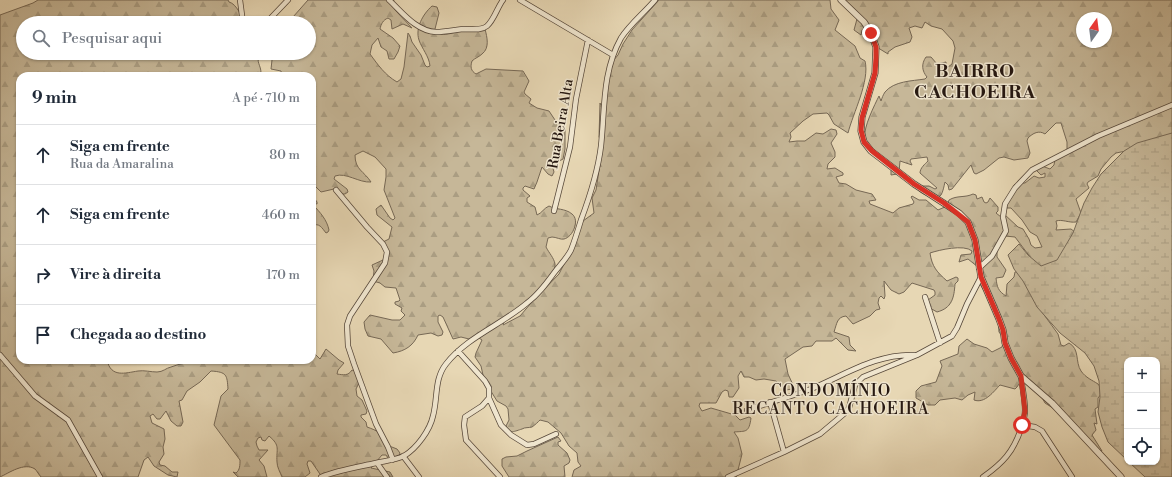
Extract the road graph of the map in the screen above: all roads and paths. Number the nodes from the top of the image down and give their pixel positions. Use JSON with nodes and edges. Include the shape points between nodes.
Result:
{"nodes":[{"id":1,"x":240,"y":0,"type":"edge"},
{"id":2,"x":288,"y":0,"type":"edge"},
{"id":3,"x":389,"y":0,"type":"edge"},
{"id":4,"x":503,"y":0,"type":"edge"},
{"id":5,"x":520,"y":0,"type":"edge"},
{"id":6,"x":655,"y":0,"type":"edge"},
{"id":7,"x":841,"y":0,"type":"edge"},
{"id":8,"x":242,"y":16,"type":"edge"},
{"id":9,"x":273,"y":16,"type":"edge"},
{"id":10,"x":588,"y":40,"type":"junction"},
{"id":11,"x":613,"y":55,"type":"junction"},
{"id":12,"x":1172,"y":105,"type":"edge"},
{"id":13,"x":336,"y":190,"type":"dead end"},
{"id":14,"x":554,"y":211,"type":"dead end"},
{"id":15,"x":979,"y":268,"type":"junction"},
{"id":16,"x":981,"y":277,"type":"junction"},
{"id":17,"x":925,"y":297,"type":"dead end"},
{"id":18,"x":940,"y":343,"type":"junction"},
{"id":19,"x":458,"y":351,"type":"junction"},
{"id":20,"x":0,"y":355,"type":"edge"},
{"id":21,"x":917,"y":355,"type":"junction"},
{"id":22,"x":1021,"y":376,"type":"junction"},
{"id":23,"x":489,"y":398,"type":"junction"},
{"id":24,"x":770,"y":402,"type":"junction"},
{"id":25,"x":747,"y":410,"type":"dead end"},
{"id":26,"x":1022,"y":425,"type":"junction"},
{"id":27,"x":556,"y":434,"type":"dead end"},
{"id":28,"x":784,"y":452,"type":"junction"},
{"id":29,"x":403,"y":456,"type":"junction"},
{"id":30,"x":392,"y":460,"type":"junction"},
{"id":31,"x":377,"y":463,"type":"junction"},
{"id":32,"x":100,"y":477,"type":"edge"},
{"id":33,"x":321,"y":477,"type":"edge"},
{"id":34,"x":387,"y":477,"type":"edge"},
{"id":35,"x":418,"y":477,"type":"edge"},
{"id":36,"x":500,"y":477,"type":"edge"},
{"id":37,"x":728,"y":477,"type":"edge"},
{"id":38,"x":983,"y":477,"type":"edge"},
{"id":39,"x":1072,"y":477,"type":"edge"},
{"id":40,"x":1120,"y":477,"type":"edge"}],
"edges":[{"from":1,"to":8,"type":"street"},
{"from":2,"to":9,"type":"street"},
{"from":3,"to":4,"type":"street","via":[[418,26],[437,32],[486,27]]},
{"from":5,"to":10,"type":"street"},
{"from":6,"to":11,"type":"street","via":[[622,37]]},
{"from":7,"to":15,"type":"street","via":[[864,22],[876,47],[875,73],[862,118],[864,142],[914,184],[949,206],[968,222],[975,240]]},
{"from":10,"to":11,"type":"street"},
{"from":10,"to":14,"type":"street","name":"Rua Beira Alta","via":[[576,99],[570,147]]},
{"from":11,"to":19,"type":"street","via":[[603,100],[601,148],[590,194],[569,254],[527,304],[470,340]]},
{"from":12,"to":15,"type":"street","via":[[1098,136],[1032,170],[1015,188],[1005,204],[1003,217],[1006,231],[992,256]]},
{"from":13,"to":30,"type":"street","via":[[388,252],[385,263],[350,316],[347,335],[354,364]]},
{"from":15,"to":16,"type":"street"},
{"from":16,"to":18,"type":"street","via":[[958,328],[952,336]]},
{"from":16,"to":22,"type":"street","via":[[999,319],[1011,358]]},
{"from":17,"to":18,"type":"street"},
{"from":18,"to":21,"type":"street"},
{"from":19,"to":23,"type":"street","via":[[485,381],[489,388]]},
{"from":19,"to":29,"type":"street","via":[[445,364],[440,374],[433,416],[428,428],[416,445]]},
{"from":20,"to":32,"type":"street","via":[[35,396],[68,420]]},
{"from":21,"to":24,"type":"street","via":[[891,356],[861,365],[810,389]]},
{"from":21,"to":28,"type":"street","via":[[863,377],[855,385],[849,408],[845,413],[820,434]]},
{"from":22,"to":26,"type":"street","via":[[1025,411]]},
{"from":22,"to":40,"type":"street","via":[[1052,403]]},
{"from":23,"to":27,"type":"street","via":[[505,430],[524,444],[534,444]]},
{"from":23,"to":36,"type":"street","via":[[465,417],[464,436]]},
{"from":24,"to":25,"type":"street"},
{"from":24,"to":28,"type":"street"},
{"from":26,"to":38,"type":"street","via":[[1012,451],[1003,462]]},
{"from":26,"to":39,"type":"street","via":[[1042,431]]},
{"from":28,"to":37,"type":"street"},
{"from":29,"to":30,"type":"street"},
{"from":29,"to":35,"type":"street"},
{"from":30,"to":31,"type":"street"},
{"from":31,"to":33,"type":"street"},
{"from":31,"to":34,"type":"street"}]}
